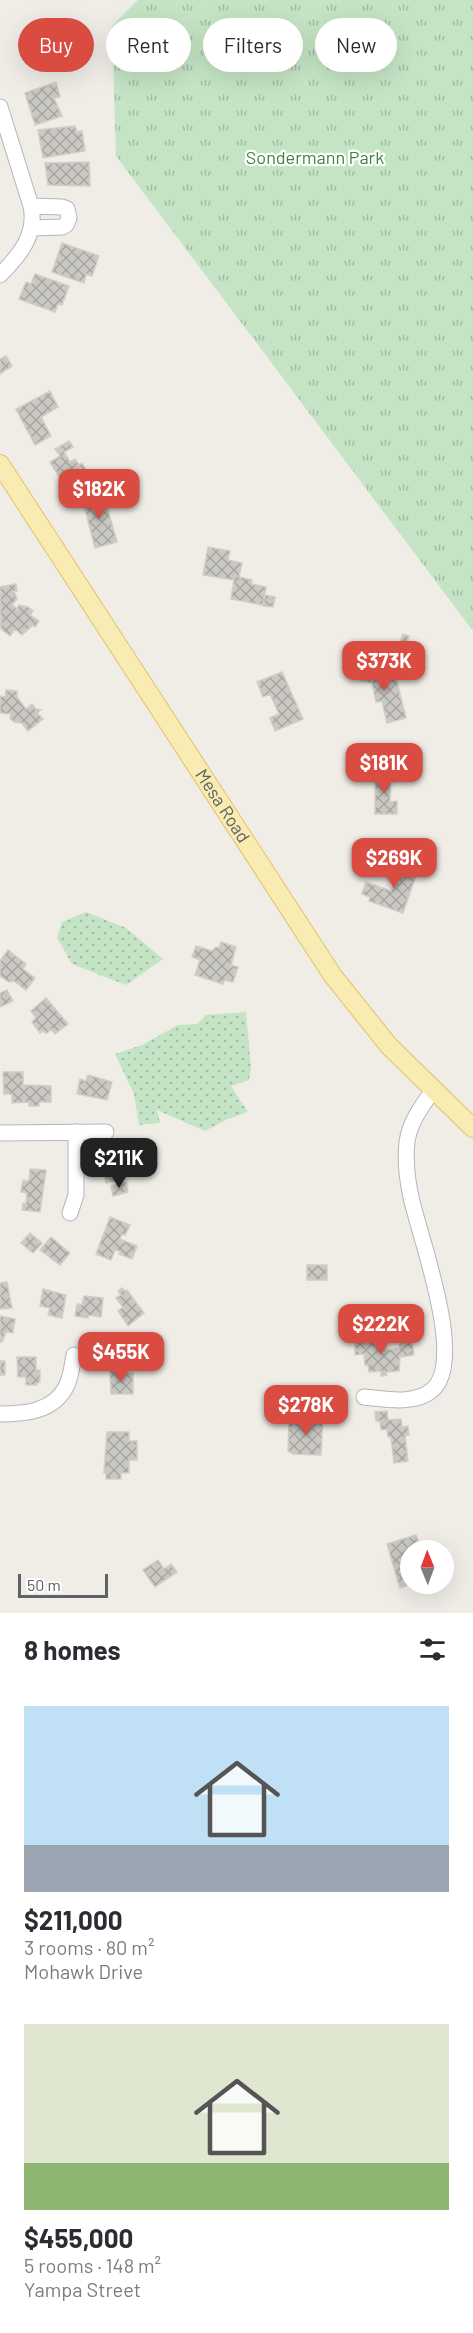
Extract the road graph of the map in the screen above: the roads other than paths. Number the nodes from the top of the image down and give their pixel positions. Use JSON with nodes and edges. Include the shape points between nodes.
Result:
{"nodes":[{"id":1,"x":0,"y":107,"type":"edge"},
{"id":2,"x":31,"y":206,"type":"junction"},
{"id":3,"x":32,"y":228,"type":"junction"},
{"id":4,"x":2,"y":268,"type":"edge"},
{"id":5,"x":0,"y":464,"type":"edge"},
{"id":6,"x":434,"y":1089,"type":"junction"},
{"id":7,"x":473,"y":1128,"type":"edge"},
{"id":8,"x":76,"y":1132,"type":"junction"},
{"id":9,"x":106,"y":1132,"type":"dead end"},
{"id":10,"x":0,"y":1133,"type":"edge"},
{"id":11,"x":70,"y":1214,"type":"dead end"},
{"id":12,"x":74,"y":1355,"type":"dead end"},
{"id":13,"x":364,"y":1397,"type":"dead end"},
{"id":14,"x":0,"y":1414,"type":"edge"}],
"edges":[{"from":1,"to":2,"type":"street"},
{"from":2,"to":3,"type":"street"},
{"from":2,"to":3,"type":"street","via":[[62,207],[69,218],[62,227]]},
{"from":3,"to":4,"type":"street","via":[[22,250]]},
{"from":5,"to":6,"type":"main road","name":"Mesa Road","via":[[332,975],[389,1046]]},
{"from":6,"to":7,"type":"main road","name":"Mesa Road"},
{"from":6,"to":13,"type":"street","via":[[411,1125],[406,1166],[442,1321],[445,1366],[435,1387],[420,1397]]},
{"from":8,"to":9,"type":"street"},
{"from":8,"to":10,"type":"street"},
{"from":8,"to":11,"type":"street","via":[[76,1195]]},
{"from":12,"to":14,"type":"street","via":[[66,1387],[54,1401],[31,1413]]}]}
